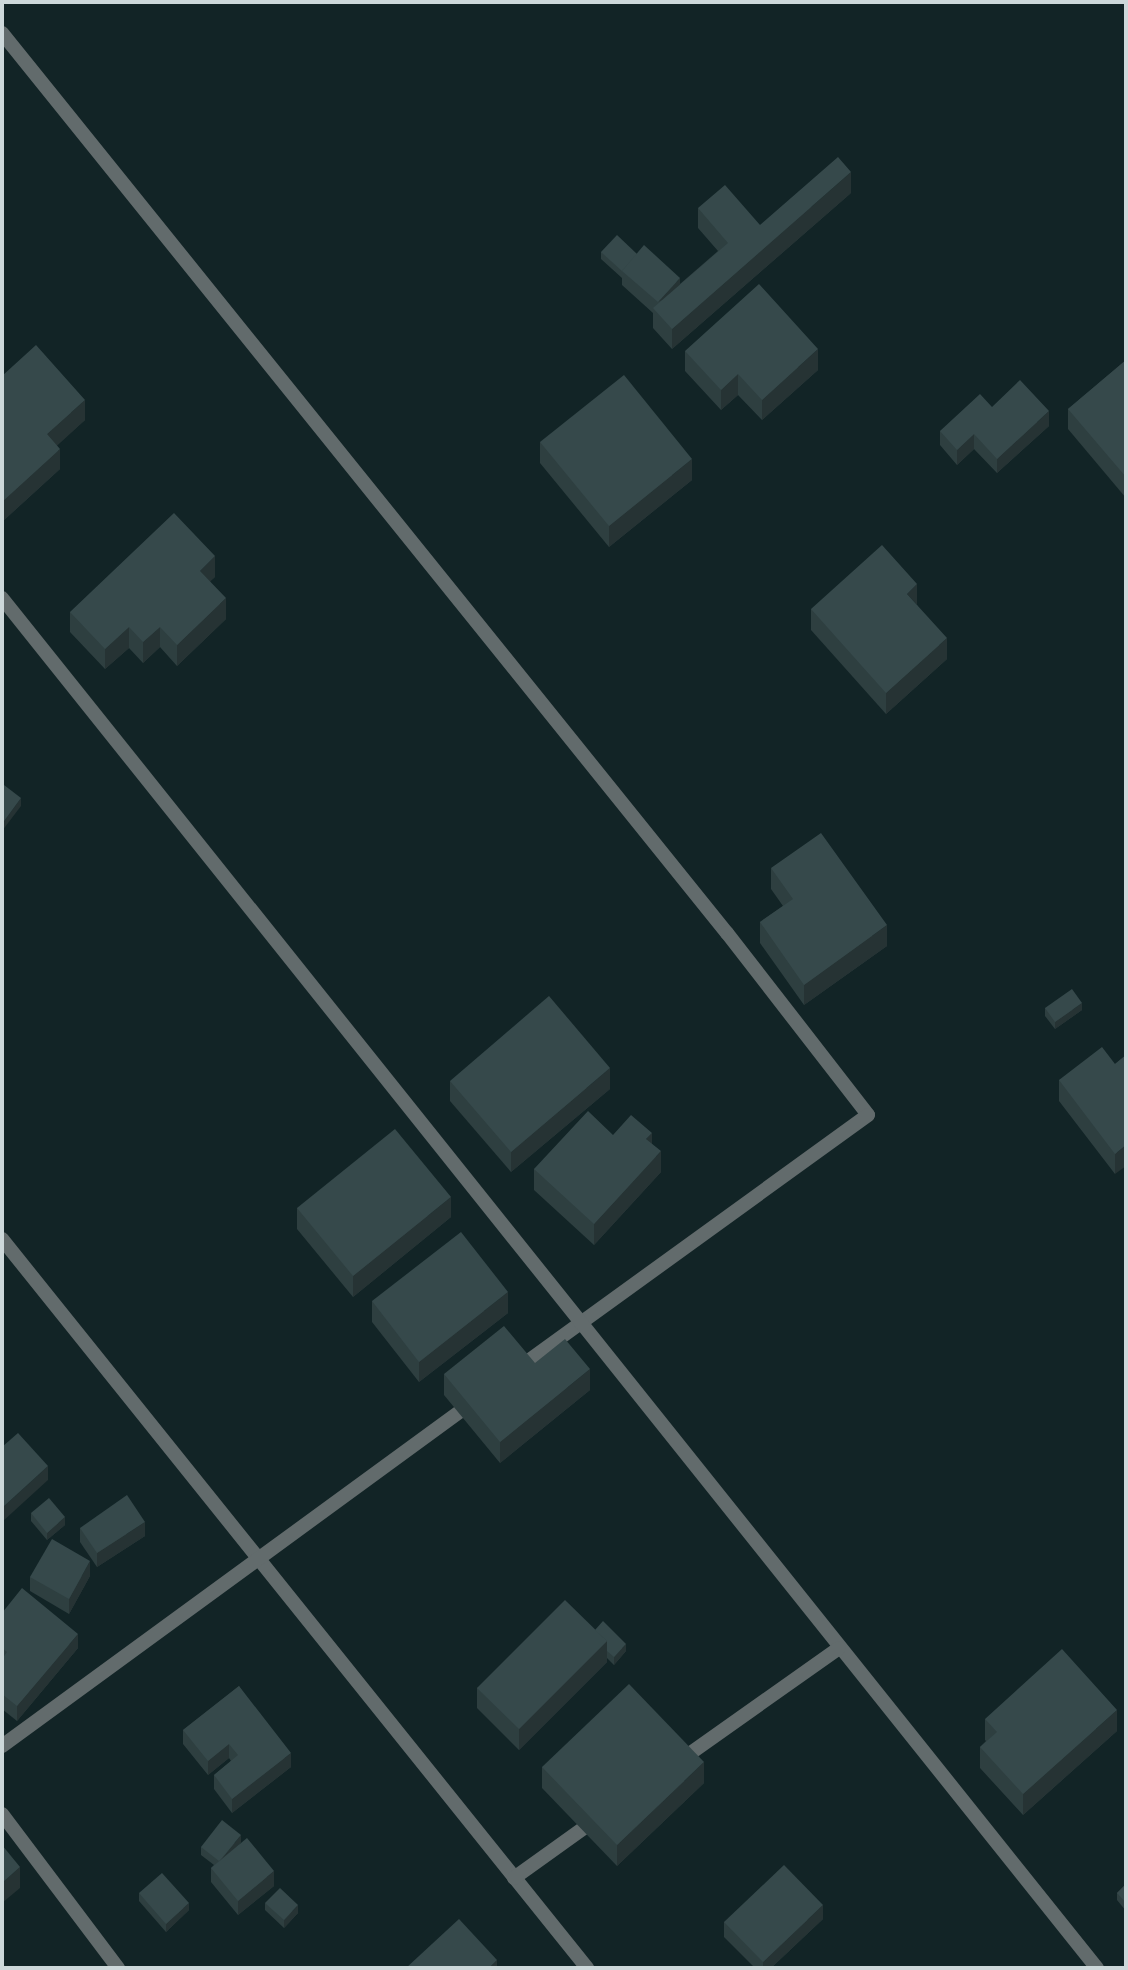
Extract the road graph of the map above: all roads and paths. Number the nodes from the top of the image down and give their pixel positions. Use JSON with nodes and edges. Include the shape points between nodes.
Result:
{"nodes":[{"id":1,"x":2,"y":33,"type":"edge"},
{"id":2,"x":2,"y":598,"type":"edge"},
{"id":3,"x":2,"y":1239,"type":"edge"},
{"id":4,"x":581,"y":1324,"type":"junction"},
{"id":5,"x":508,"y":1376,"type":"edge"},
{"id":6,"x":487,"y":1391,"type":"edge"},
{"id":7,"x":257,"y":1558,"type":"junction"},
{"id":8,"x":839,"y":1648,"type":"junction"},
{"id":9,"x":2,"y":1746,"type":"edge"},
{"id":10,"x":668,"y":1768,"type":"edge"},
{"id":11,"x":613,"y":1807,"type":"edge"},
{"id":12,"x":2,"y":1814,"type":"edge"},
{"id":13,"x":514,"y":1878,"type":"junction"},
{"id":14,"x":118,"y":1968,"type":"edge"},
{"id":15,"x":587,"y":1968,"type":"edge"},
{"id":16,"x":1097,"y":1968,"type":"edge"}],
"edges":[{"from":1,"to":4,"type":"street","via":[[868,1115]]},
{"from":2,"to":4,"type":"street"},
{"from":3,"to":7,"type":"street"},
{"from":4,"to":5,"type":"street"},
{"from":4,"to":8,"type":"street"},
{"from":6,"to":7,"type":"street"},
{"from":7,"to":9,"type":"street"},
{"from":7,"to":13,"type":"street"},
{"from":8,"to":10,"type":"street"},
{"from":8,"to":16,"type":"street"},
{"from":11,"to":13,"type":"street"},
{"from":12,"to":14,"type":"street"},
{"from":13,"to":15,"type":"street"}]}
